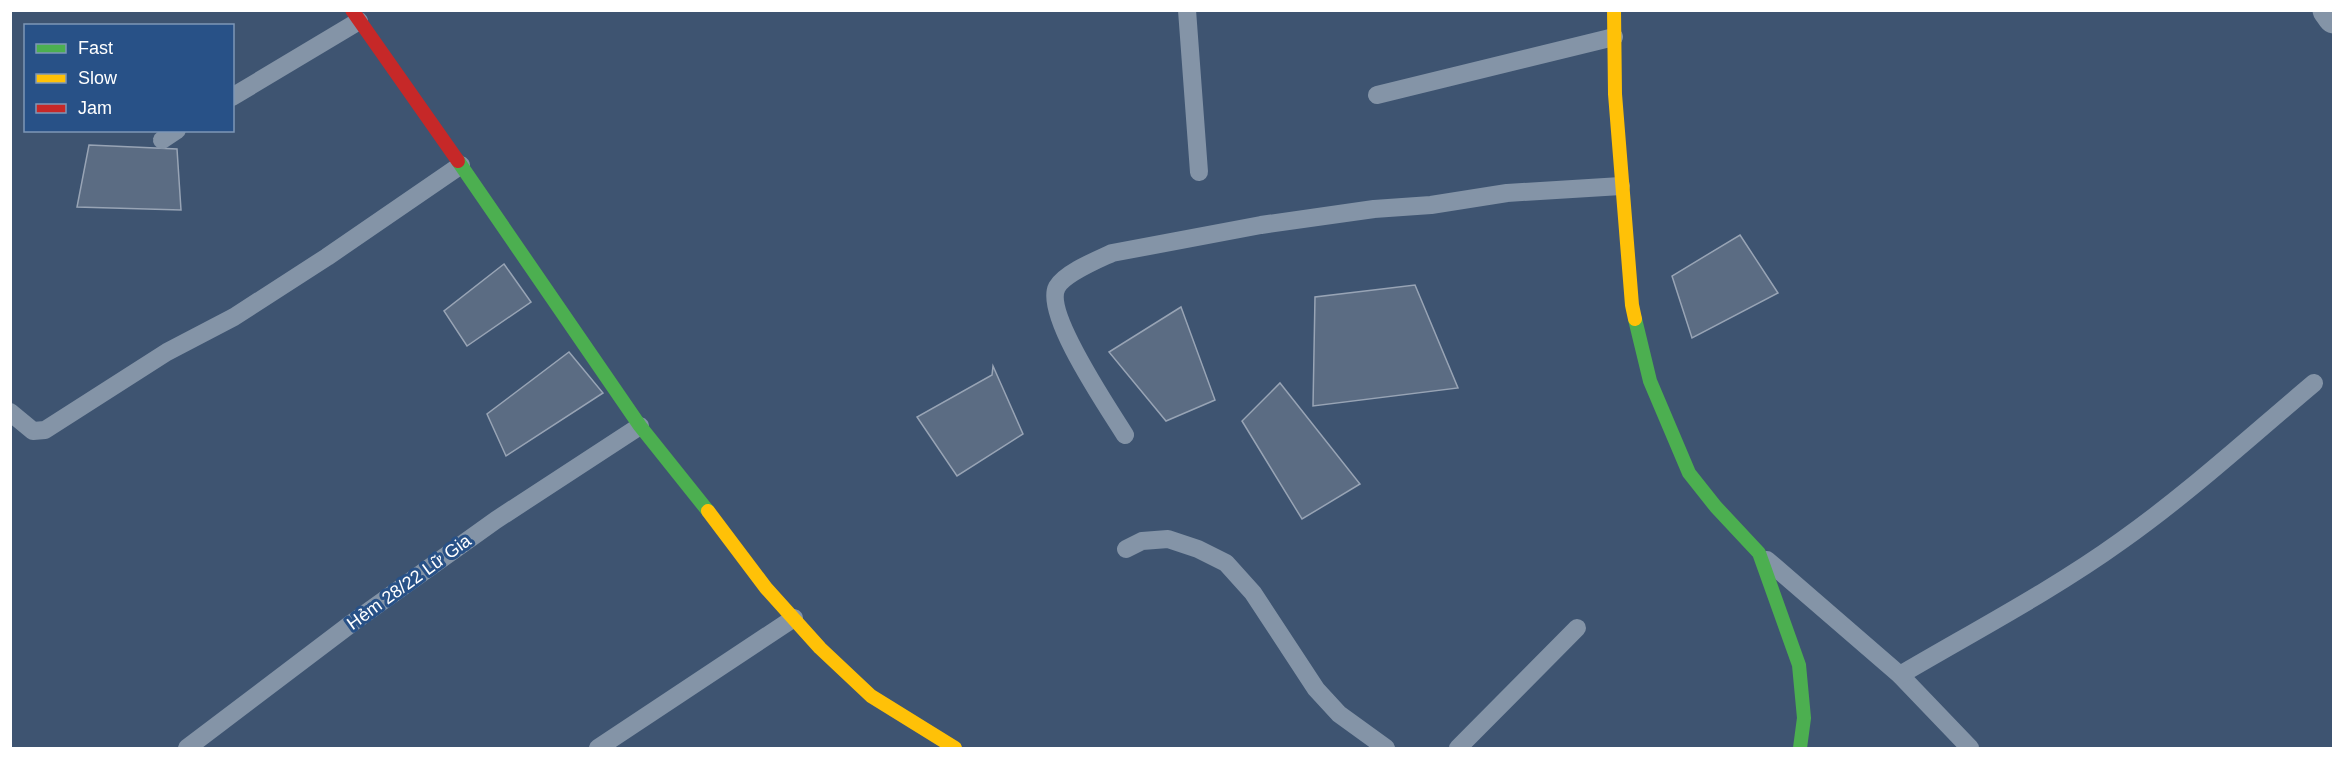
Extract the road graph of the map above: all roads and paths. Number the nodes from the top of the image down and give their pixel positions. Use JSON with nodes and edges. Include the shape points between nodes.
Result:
{"nodes":[{"id":1,"x":1187,"y":10,"type":"edge"},
{"id":2,"x":1614,"y":10,"type":"edge"},
{"id":3,"x":2329,"y":10,"type":"edge"},
{"id":4,"x":356,"y":16,"type":"edge"},
{"id":5,"x":2334,"y":17,"type":"edge"},
{"id":6,"x":1614,"y":37,"type":"junction"},
{"id":7,"x":1377,"y":94,"type":"dead end"},
{"id":8,"x":234,"y":96,"type":"edge"},
{"id":9,"x":461,"y":165,"type":"junction"},
{"id":10,"x":1199,"y":172,"type":"dead end"},
{"id":11,"x":1621,"y":186,"type":"junction"},
{"id":12,"x":2314,"y":382,"type":"dead end"},
{"id":13,"x":10,"y":411,"type":"edge"},
{"id":14,"x":639,"y":426,"type":"junction"},
{"id":15,"x":1125,"y":435,"type":"dead end"},
{"id":16,"x":1126,"y":549,"type":"dead end"},
{"id":17,"x":1759,"y":553,"type":"junction"},
{"id":18,"x":794,"y":618,"type":"junction"},
{"id":19,"x":1577,"y":628,"type":"dead end"},
{"id":20,"x":1900,"y":675,"type":"junction"},
{"id":21,"x":928,"y":742,"type":"edge"},
{"id":22,"x":187,"y":748,"type":"edge"},
{"id":23,"x":598,"y":748,"type":"edge"},
{"id":24,"x":955,"y":748,"type":"edge"},
{"id":25,"x":1386,"y":748,"type":"edge"},
{"id":26,"x":1458,"y":748,"type":"edge"},
{"id":27,"x":1800,"y":748,"type":"edge"},
{"id":28,"x":1970,"y":748,"type":"edge"}],
"edges":[{"from":1,"to":10,"type":"lane"},
{"from":2,"to":6,"type":"street"},
{"from":3,"to":5,"type":"street"},
{"from":4,"to":8,"type":"lane"},
{"from":4,"to":9,"type":"street"},
{"from":6,"to":7,"type":"lane"},
{"from":6,"to":11,"type":"street"},
{"from":9,"to":13,"type":"lane","via":[[234,317],[167,352],[45,430],[33,431]]},
{"from":9,"to":14,"type":"street"},
{"from":11,"to":15,"type":"lane","via":[[1507,193],[1273,223],[1112,253],[1093,262],[1069,276],[1058,286],[1054,297],[1058,317],[1087,374]]},
{"from":11,"to":17,"type":"street","via":[[1632,305],[1650,381],[1689,473]]},
{"from":12,"to":20,"type":"lane","via":[[2120,542]]},
{"from":14,"to":18,"type":"street"},
{"from":14,"to":22,"type":"lane","name":"Hẻm 28/22 Lữ Gia","via":[[496,520]]},
{"from":16,"to":25,"type":"lane","via":[[1142,542],[1168,539],[1226,563],[1253,593],[1316,689],[1339,714]]},
{"from":17,"to":20,"type":"lane"},
{"from":17,"to":27,"type":"street","via":[[1799,665],[1804,718]]},
{"from":18,"to":21,"type":"street","via":[[871,696]]},
{"from":18,"to":23,"type":"lane"},
{"from":19,"to":26,"type":"lane"},
{"from":20,"to":28,"type":"lane"},
{"from":21,"to":24,"type":"street"}]}
